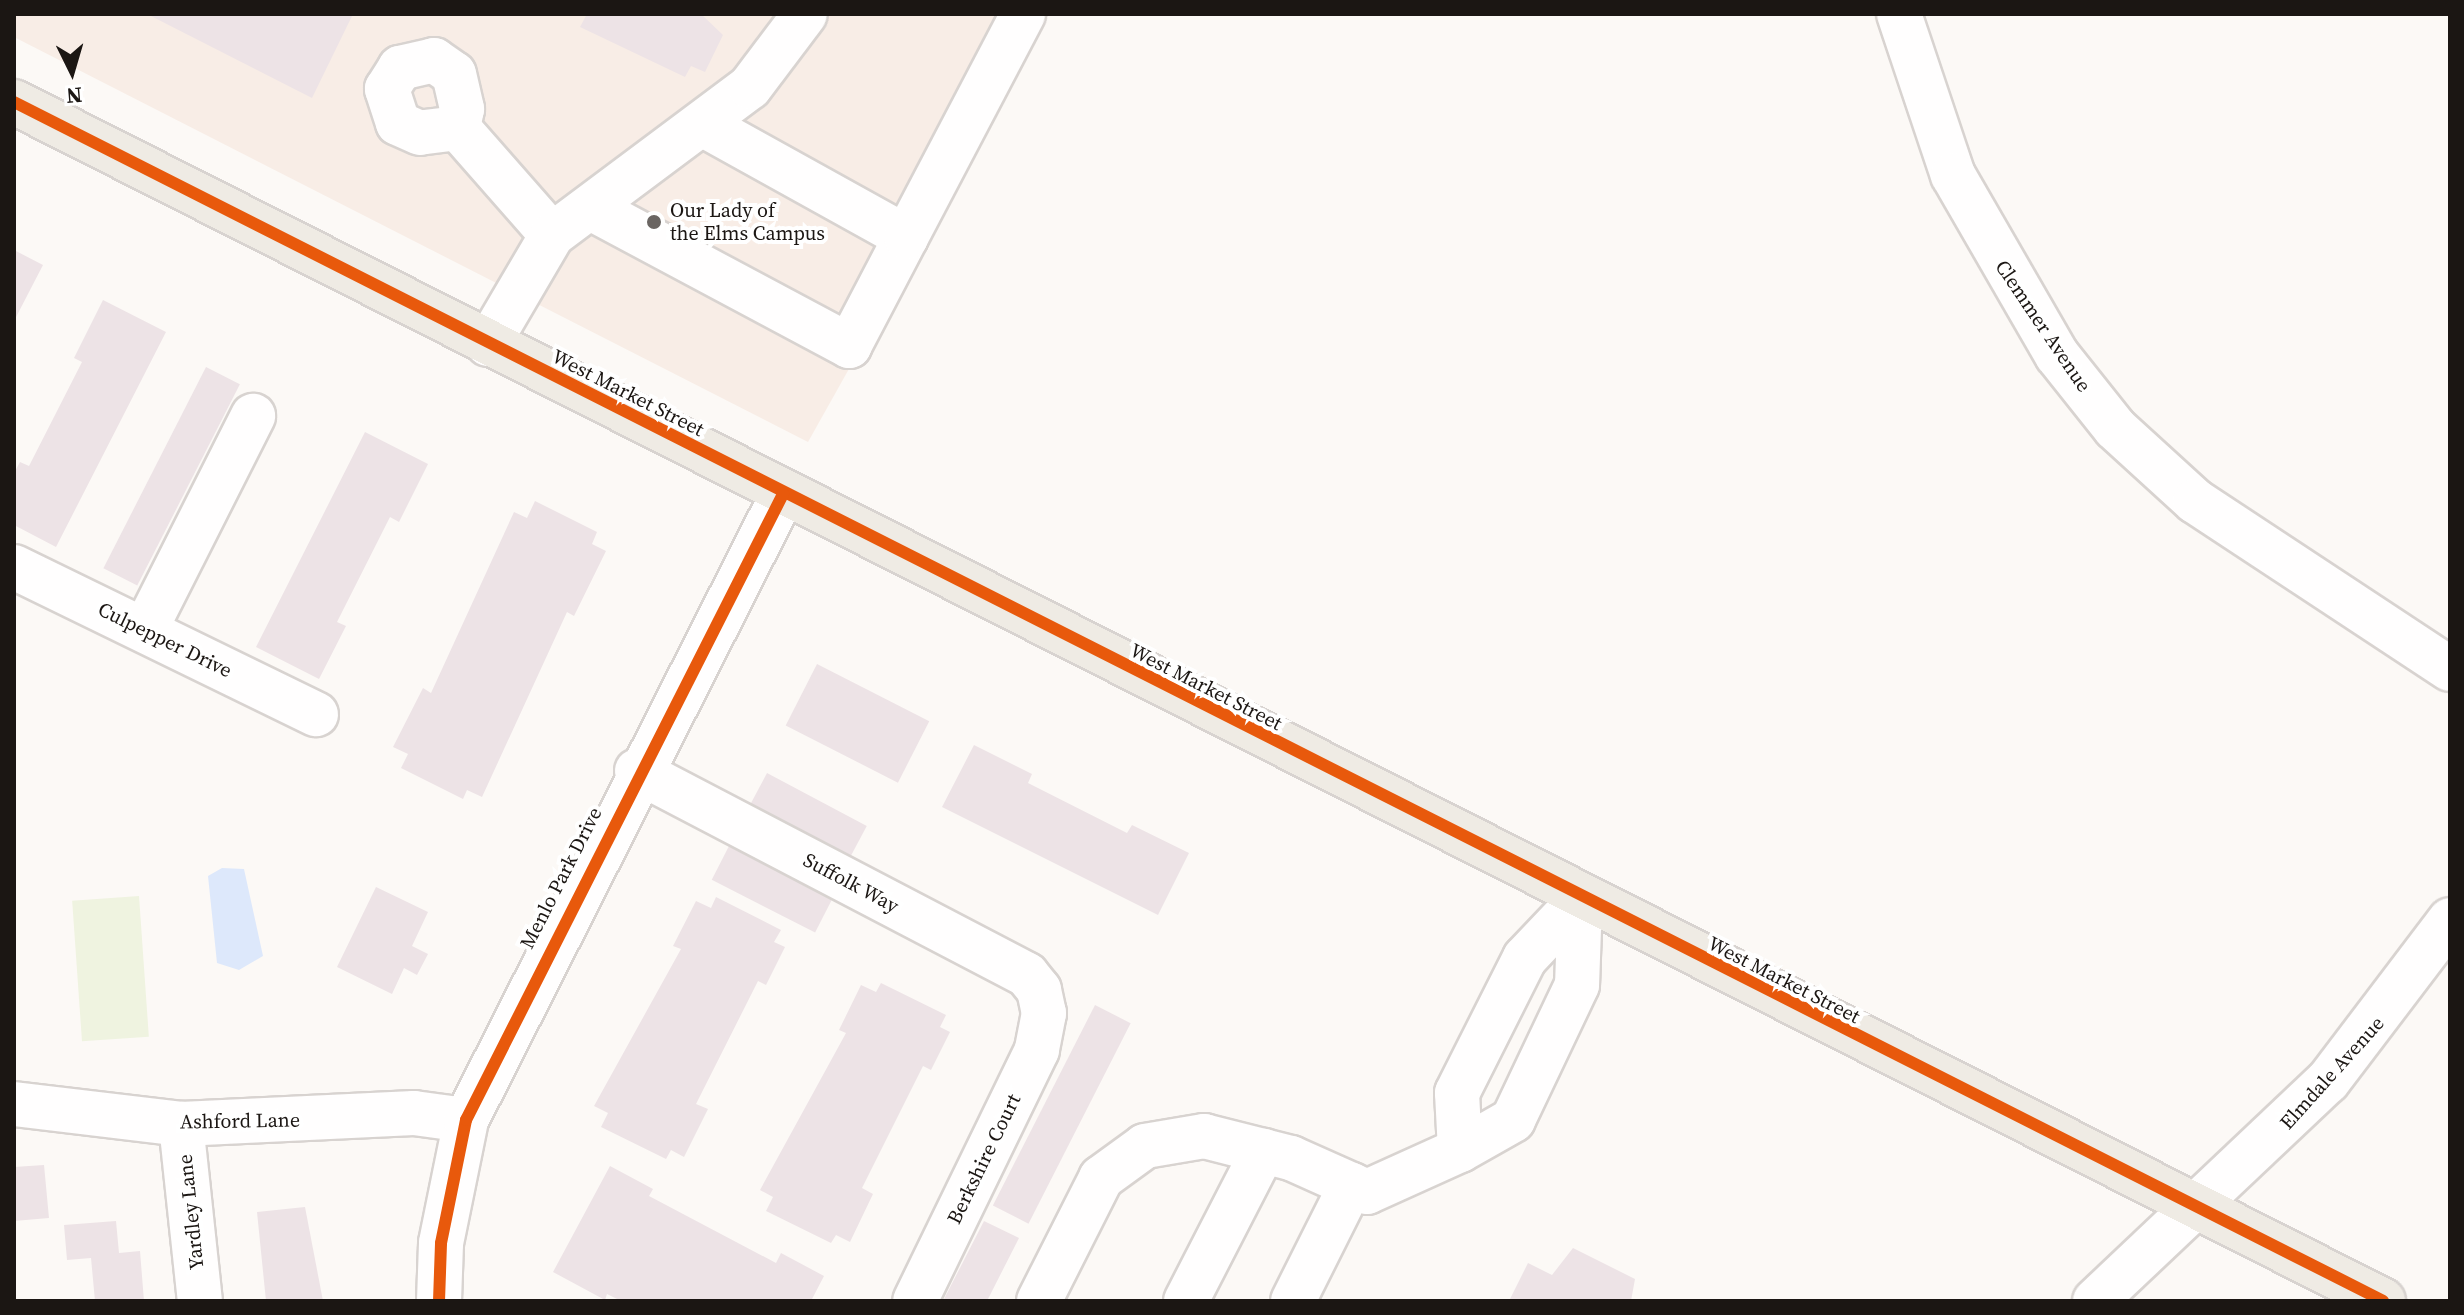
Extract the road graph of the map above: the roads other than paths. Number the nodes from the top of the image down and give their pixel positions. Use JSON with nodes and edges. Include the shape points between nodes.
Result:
{"nodes":[{"id":1,"x":805,"y":14,"type":"edge"},
{"id":2,"x":1023,"y":14,"type":"edge"},
{"id":3,"x":1899,"y":14,"type":"edge"},
{"id":4,"x":14,"y":102,"type":"edge"},
{"id":5,"x":702,"y":124,"type":"junction"},
{"id":6,"x":458,"y":128,"type":"dead end"},
{"id":7,"x":591,"y":208,"type":"junction"},
{"id":8,"x":552,"y":235,"type":"junction"},
{"id":9,"x":906,"y":237,"type":"junction"},
{"id":10,"x":488,"y":344,"type":"junction"},
{"id":11,"x":253,"y":416,"type":"dead end"},
{"id":12,"x":783,"y":494,"type":"junction"},
{"id":13,"x":14,"y":567,"type":"edge"},
{"id":14,"x":145,"y":630,"type":"junction"},
{"id":15,"x":2450,"y":669,"type":"edge"},
{"id":16,"x":316,"y":714,"type":"dead end"},
{"id":17,"x":637,"y":771,"type":"junction"},
{"id":18,"x":1580,"y":900,"type":"junction"},
{"id":19,"x":2450,"y":920,"type":"edge"},
{"id":20,"x":1044,"y":1013,"type":"joint"},
{"id":21,"x":14,"y":1104,"type":"edge"},
{"id":22,"x":466,"y":1120,"type":"junction"},
{"id":23,"x":181,"y":1124,"type":"junction"},
{"id":24,"x":1460,"y":1150,"type":"junction"},
{"id":25,"x":1263,"y":1151,"type":"junction"},
{"id":26,"x":1351,"y":1185,"type":"junction"},
{"id":27,"x":2192,"y":1207,"type":"junction"},
{"id":28,"x":200,"y":1301,"type":"edge"},
{"id":29,"x":439,"y":1301,"type":"edge"},
{"id":30,"x":915,"y":1301,"type":"edge"},
{"id":31,"x":1039,"y":1301,"type":"edge"},
{"id":32,"x":1186,"y":1301,"type":"edge"},
{"id":33,"x":1293,"y":1301,"type":"edge"},
{"id":34,"x":2095,"y":1301,"type":"edge"},
{"id":35,"x":2383,"y":1301,"type":"edge"}],
"edges":[{"from":1,"to":5,"type":"street","via":[[750,87]]},
{"from":2,"to":9,"type":"street"},
{"from":3,"to":15,"type":"street","name":"Clemmer Avenue","via":[[1926,111],[1980,227],[2057,355],[2115,428],[2207,510]]},
{"from":4,"to":10,"type":"main road","name":"West Market Street"},
{"from":5,"to":7,"type":"street"},
{"from":5,"to":9,"type":"street"},
{"from":6,"to":8,"type":"street"},
{"from":7,"to":8,"type":"street"},
{"from":7,"to":9,"type":"street","via":[[849,346]]},
{"from":8,"to":10,"type":"street"},
{"from":10,"to":12,"type":"main road","name":"West Market Street"},
{"from":11,"to":14,"type":"street"},
{"from":12,"to":17,"type":"street","name":"Menlo Park Drive"},
{"from":12,"to":18,"type":"main road","name":"West Market Street"},
{"from":13,"to":14,"type":"street","name":"Culpepper Drive"},
{"from":14,"to":16,"type":"street","name":"Culpepper Drive"},
{"from":17,"to":20,"type":"street","name":"Suffolk Way","via":[[1027,975]]},
{"from":17,"to":22,"type":"street","name":"Menlo Park Drive"},
{"from":18,"to":24,"type":"street","via":[[1525,958],[1457,1093]]},
{"from":18,"to":24,"type":"street","via":[[1577,985],[1513,1120]]},
{"from":18,"to":27,"type":"main road","name":"West Market Street"},
{"from":19,"to":27,"type":"street","name":"Elmdale Avenue","via":[[2328,1081]]},
{"from":20,"to":30,"type":"street","name":"Berkshire Court","via":[[1037,1050]]},
{"from":21,"to":23,"type":"street","name":"Ashford Lane"},
{"from":22,"to":23,"type":"street","name":"Ashford Lane","via":[[414,1113]]},
{"from":22,"to":29,"type":"street","name":"Menlo Park Drive","via":[[441,1243]]},
{"from":23,"to":28,"type":"street","name":"Yardley Lane"},
{"from":24,"to":26,"type":"street","via":[[1367,1192]]},
{"from":25,"to":26,"type":"street"},
{"from":25,"to":31,"type":"street","via":[[1204,1136],[1145,1146],[1101,1178]]},
{"from":25,"to":32,"type":"street"},
{"from":26,"to":33,"type":"street"},
{"from":27,"to":34,"type":"street","name":"Elmdale Avenue"},
{"from":27,"to":35,"type":"main road","name":"West Market Street"}]}
